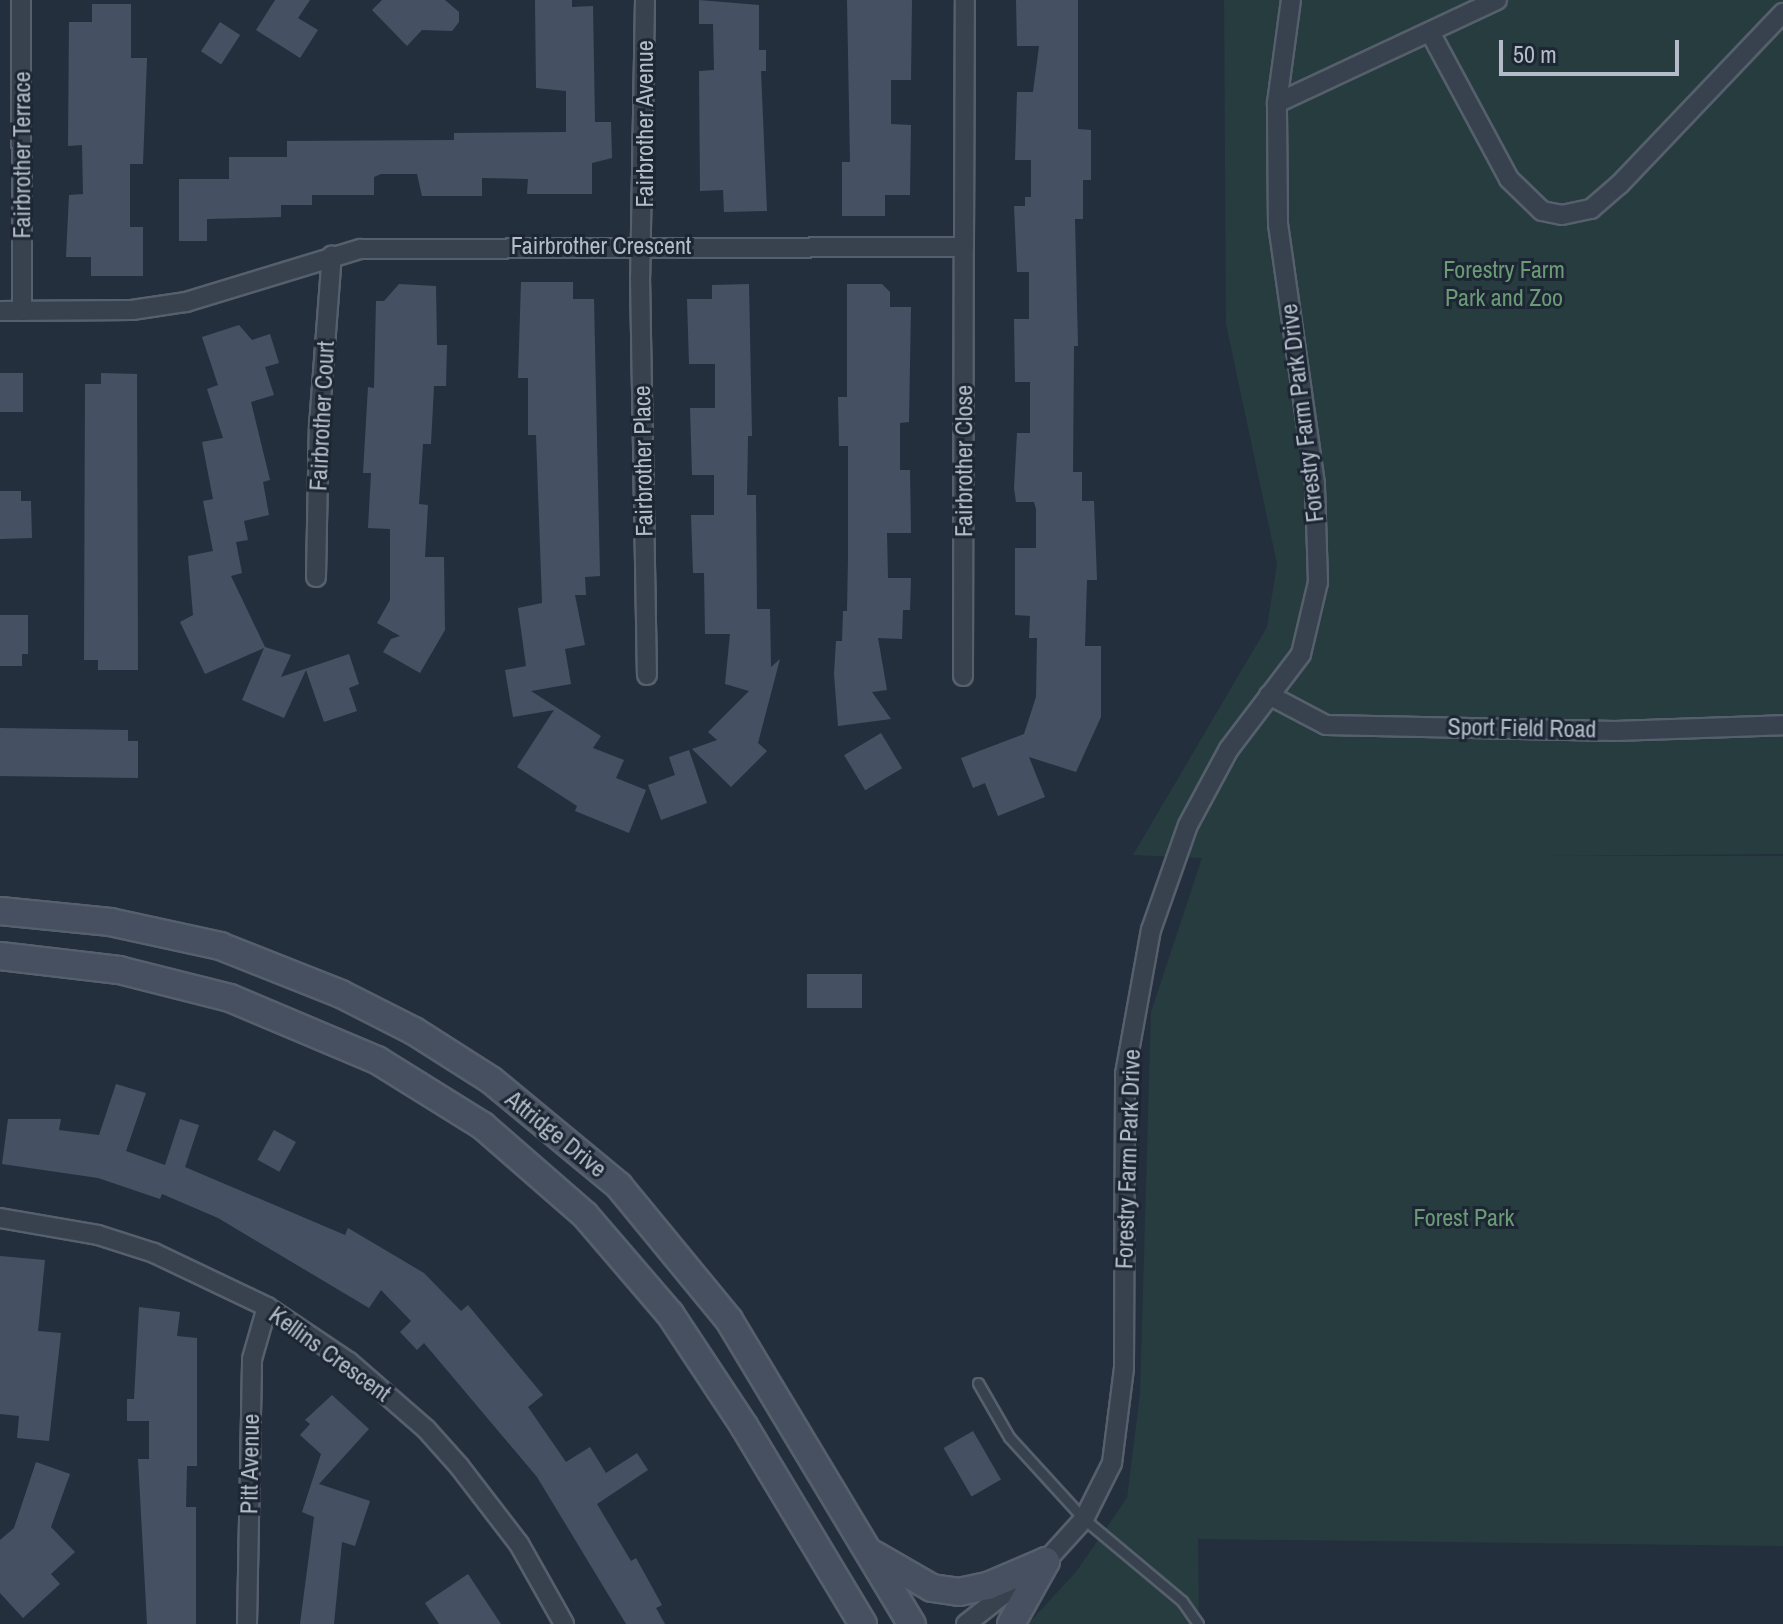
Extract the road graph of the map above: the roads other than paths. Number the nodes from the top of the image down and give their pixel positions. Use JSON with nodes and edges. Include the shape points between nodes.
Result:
{"nodes":[{"id":1,"x":21,"y":0,"type":"edge"},
{"id":2,"x":645,"y":0,"type":"edge"},
{"id":3,"x":965,"y":0,"type":"edge"},
{"id":4,"x":1291,"y":0,"type":"edge"},
{"id":5,"x":1497,"y":0,"type":"edge"},
{"id":6,"x":1783,"y":13,"type":"edge"},
{"id":7,"x":1431,"y":34,"type":"junction"},
{"id":8,"x":1277,"y":103,"type":"junction"},
{"id":9,"x":643,"y":247,"type":"junction"},
{"id":10,"x":964,"y":247,"type":"junction"},
{"id":11,"x":332,"y":255,"type":"junction"},
{"id":12,"x":0,"y":311,"type":"edge"},
{"id":13,"x":22,"y":311,"type":"junction"},
{"id":14,"x":316,"y":577,"type":"dead end"},
{"id":15,"x":647,"y":675,"type":"dead end"},
{"id":16,"x":963,"y":676,"type":"dead end"},
{"id":17,"x":1269,"y":695,"type":"junction"},
{"id":18,"x":1783,"y":725,"type":"edge"},
{"id":19,"x":0,"y":911,"type":"edge"},
{"id":20,"x":0,"y":956,"type":"edge"},
{"id":21,"x":0,"y":1218,"type":"edge"},
{"id":22,"x":267,"y":1307,"type":"junction"},
{"id":23,"x":978,"y":1383,"type":"dead end"},
{"id":24,"x":1084,"y":1519,"type":"junction"},
{"id":25,"x":871,"y":1553,"type":"junction"},
{"id":26,"x":1046,"y":1561,"type":"junction"},
{"id":27,"x":247,"y":1624,"type":"edge"},
{"id":28,"x":564,"y":1624,"type":"edge"},
{"id":29,"x":863,"y":1624,"type":"edge"},
{"id":30,"x":912,"y":1624,"type":"edge"},
{"id":31,"x":966,"y":1624,"type":"edge"},
{"id":32,"x":1011,"y":1624,"type":"edge"},
{"id":33,"x":1198,"y":1624,"type":"edge"}],
"edges":[{"from":1,"to":13,"type":"street","name":"Fairbrother Terrace"},
{"from":2,"to":9,"type":"street","name":"Fairbrother Avenue"},
{"from":3,"to":10,"type":"street"},
{"from":4,"to":8,"type":"street","name":"Forestry Farm Park Drive"},
{"from":5,"to":7,"type":"street"},
{"from":6,"to":7,"type":"street","via":[[1619,185],[1591,209],[1562,215],[1542,211],[1509,179]]},
{"from":7,"to":8,"type":"street"},
{"from":8,"to":17,"type":"street","name":"Forestry Farm Park Drive","via":[[1278,225],[1315,484],[1318,582],[1301,654]]},
{"from":9,"to":10,"type":"street","name":"Fairbrother Crescent"},
{"from":9,"to":11,"type":"street","name":"Fairbrother Crescent","via":[[381,248]]},
{"from":9,"to":15,"type":"street","name":"Fairbrother Place"},
{"from":10,"to":16,"type":"street","name":"Fairbrother Close"},
{"from":11,"to":13,"type":"street","name":"Fairbrother Crescent","via":[[186,302],[132,310]]},
{"from":11,"to":14,"type":"street","name":"Fairbrother Court","via":[[318,437]]},
{"from":12,"to":13,"type":"street","name":"Fairbrother Crescent"},
{"from":17,"to":18,"type":"street","name":"Sport Field Road","via":[[1326,725],[1615,731]]},
{"from":17,"to":24,"type":"street","name":"Forestry Farm Park Drive","via":[[1229,749],[1188,825],[1141,977],[1125,1074],[1124,1368],[1112,1463]]},
{"from":19,"to":25,"type":"main road","name":"Attridge Drive","via":[[110,922],[220,946],[341,994],[414,1031],[491,1080],[619,1186],[729,1320]]},
{"from":20,"to":29,"type":"main road","name":"Attridge Drive","via":[[119,970],[230,998],[377,1060],[483,1126],[585,1215],[670,1314]]},
{"from":21,"to":22,"type":"street","name":"Kellins Crescent","via":[[98,1235],[154,1253]]},
{"from":22,"to":27,"type":"street","name":"Pitt Avenue","via":[[252,1359]]},
{"from":22,"to":28,"type":"street","name":"Kellins Crescent","via":[[349,1362],[426,1429],[519,1544]]},
{"from":23,"to":24,"type":"lane","via":[[1009,1437]]},
{"from":24,"to":26,"type":"street","name":"Forestry Farm Park Drive"},
{"from":24,"to":33,"type":"lane","via":[[1182,1601]]},
{"from":25,"to":26,"type":"main road","via":[[932,1588],[959,1592],[988,1586]]},
{"from":25,"to":30,"type":"main road","name":"Attridge Drive"},
{"from":26,"to":31,"type":"street","name":"Forestry Farm Park Drive"},
{"from":26,"to":32,"type":"main road"}]}
